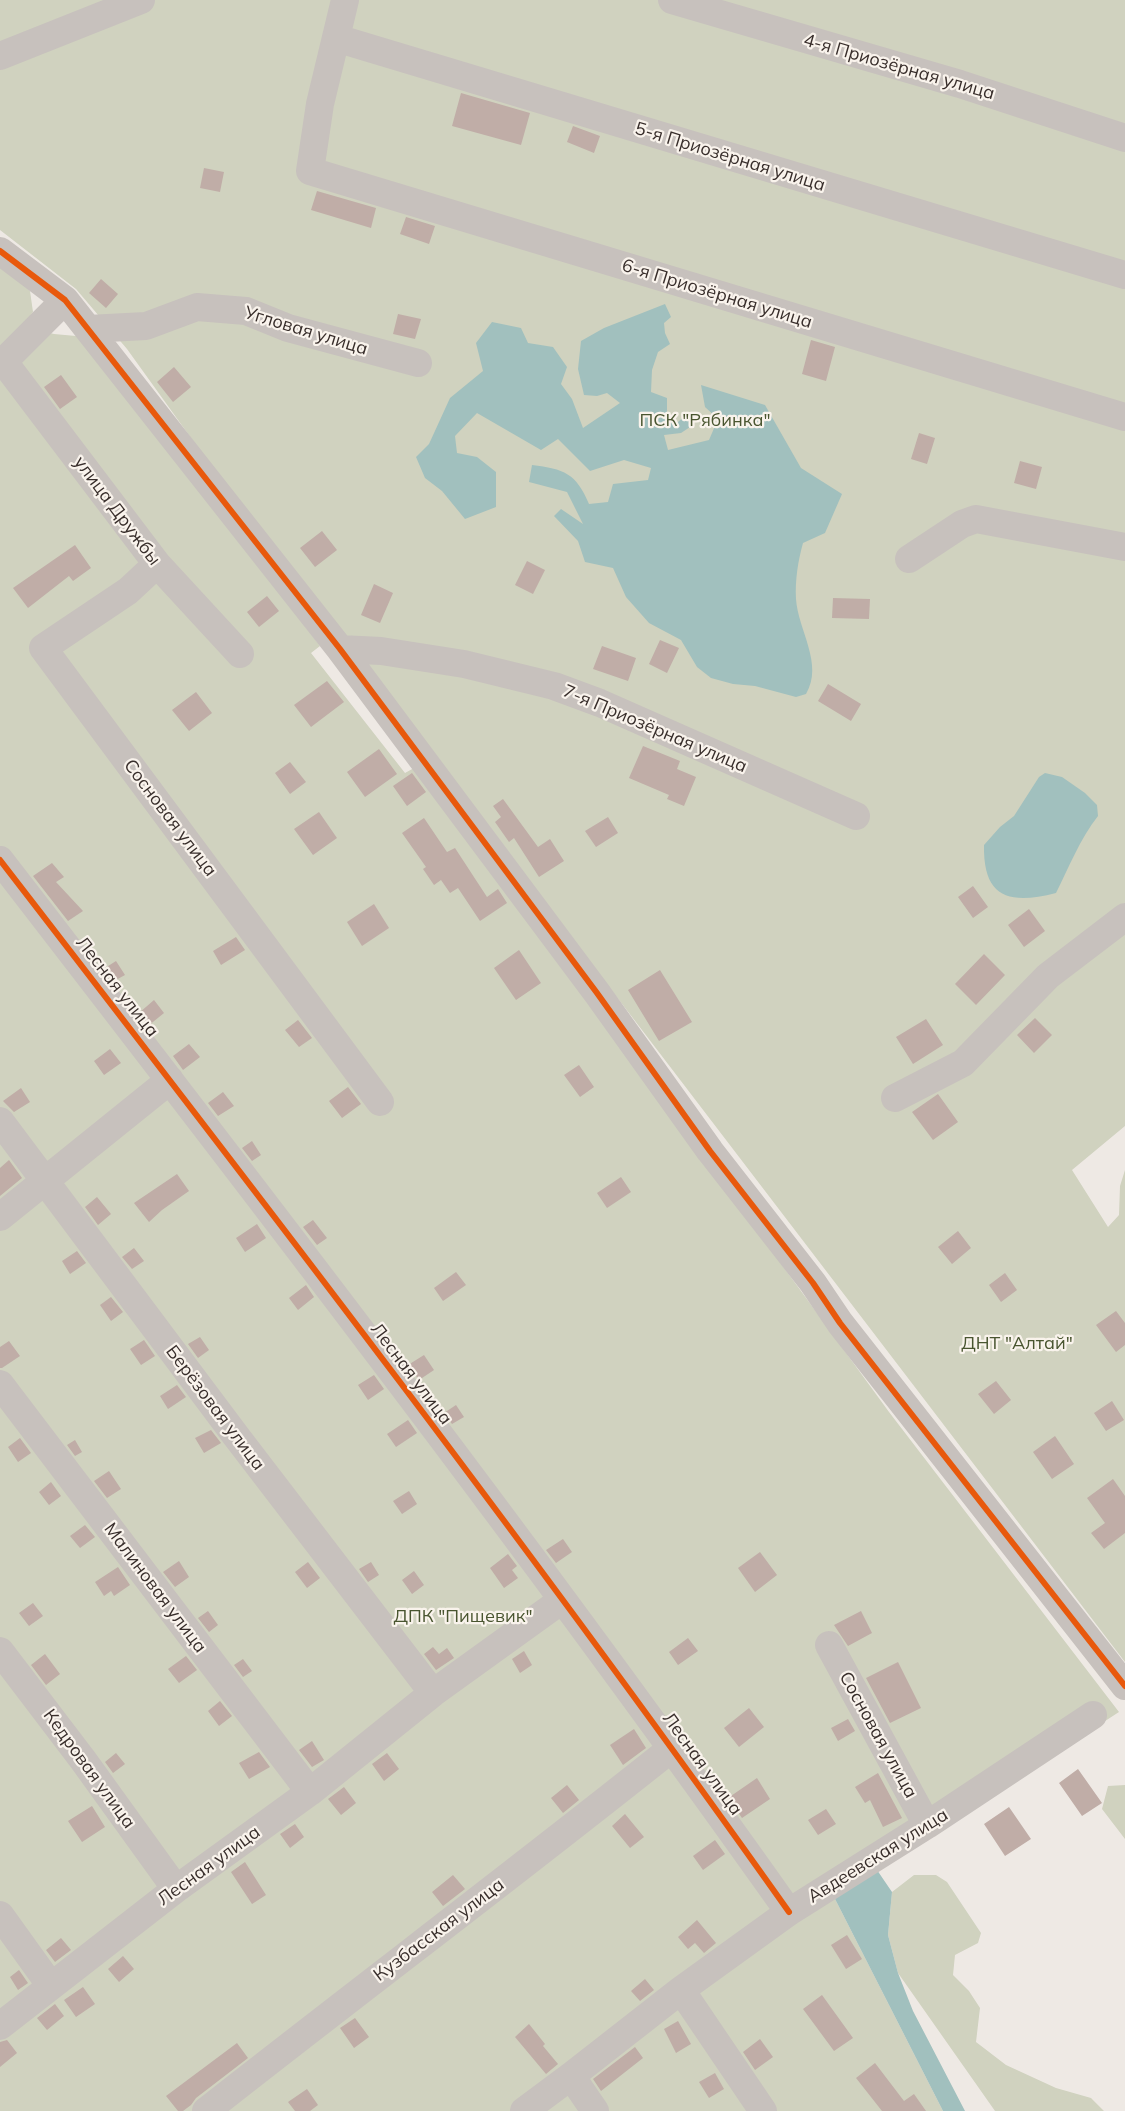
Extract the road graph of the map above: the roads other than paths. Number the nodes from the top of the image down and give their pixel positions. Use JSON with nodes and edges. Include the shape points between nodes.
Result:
{"nodes":[{"id":1,"x":141,"y":0,"type":"edge"},
{"id":2,"x":345,"y":0,"type":"edge"},
{"id":3,"x":672,"y":0,"type":"edge"},
{"id":4,"x":336,"y":38,"type":"junction"},
{"id":5,"x":0,"y":56,"type":"edge"},
{"id":6,"x":1125,"y":138,"type":"edge"},
{"id":7,"x":0,"y":251,"type":"edge"},
{"id":8,"x":1125,"y":275,"type":"edge"},
{"id":9,"x":65,"y":300,"type":"junction"},
{"id":10,"x":88,"y":329,"type":"junction"},
{"id":11,"x":2,"y":363,"type":"edge"},
{"id":12,"x":418,"y":363,"type":"dead end"},
{"id":13,"x":1125,"y":417,"type":"edge"},
{"id":14,"x":1125,"y":548,"type":"edge"},
{"id":15,"x":909,"y":559,"type":"dead end"},
{"id":16,"x":157,"y":564,"type":"junction"},
{"id":17,"x":340,"y":649,"type":"junction"},
{"id":18,"x":240,"y":654,"type":"dead end"},
{"id":19,"x":856,"y":816,"type":"dead end"},
{"id":20,"x":0,"y":860,"type":"edge"},
{"id":21,"x":1125,"y":917,"type":"edge"},
{"id":22,"x":170,"y":1080,"type":"junction"},
{"id":23,"x":895,"y":1098,"type":"dead end"},
{"id":24,"x":380,"y":1102,"type":"dead end"},
{"id":25,"x":0,"y":1121,"type":"edge"},
{"id":26,"x":44,"y":1180,"type":"junction"},
{"id":27,"x":0,"y":1218,"type":"edge"},
{"id":28,"x":0,"y":1384,"type":"edge"},
{"id":29,"x":562,"y":1600,"type":"junction"},
{"id":30,"x":829,"y":1645,"type":"dead end"},
{"id":31,"x":0,"y":1651,"type":"edge"},
{"id":32,"x":1125,"y":1686,"type":"edge"},
{"id":33,"x":433,"y":1693,"type":"junction"},
{"id":34,"x":1093,"y":1715,"type":"dead end"},
{"id":35,"x":672,"y":1748,"type":"junction"},
{"id":36,"x":310,"y":1792,"type":"junction"},
{"id":37,"x":927,"y":1825,"type":"junction"},
{"id":38,"x":176,"y":1889,"type":"junction"},
{"id":39,"x":789,"y":1912,"type":"junction"},
{"id":40,"x":0,"y":1915,"type":"edge"},
{"id":41,"x":51,"y":1986,"type":"junction"},
{"id":42,"x":681,"y":1990,"type":"junction"},
{"id":43,"x":0,"y":2026,"type":"edge"},
{"id":44,"x":571,"y":2076,"type":"junction"},
{"id":45,"x":206,"y":2111,"type":"edge"},
{"id":46,"x":524,"y":2111,"type":"edge"},
{"id":47,"x":595,"y":2111,"type":"edge"},
{"id":48,"x":763,"y":2111,"type":"edge"}],
"edges":[{"from":1,"to":5,"type":"street"},
{"from":2,"to":4,"type":"street"},
{"from":3,"to":6,"type":"street","name":"4-я Приозёрная улица","via":[[960,84]]},
{"from":4,"to":8,"type":"street","name":"5-я Приозёрная улица"},
{"from":4,"to":13,"type":"street","name":"6-я Приозёрная улица","via":[[320,104],[310,171]]},
{"from":7,"to":9,"type":"street"},
{"from":9,"to":10,"type":"street"},
{"from":9,"to":11,"type":"street"},
{"from":10,"to":12,"type":"street","name":"Угловая улица","via":[[146,326],[197,307],[246,311],[288,328]]},
{"from":10,"to":17,"type":"street"},
{"from":11,"to":16,"type":"street","name":"улица Дружбы"},
{"from":14,"to":15,"type":"street","via":[[976,519]]},
{"from":16,"to":18,"type":"street","name":"улица Дружбы"},
{"from":16,"to":24,"type":"street","name":"Сосновая улица","via":[[128,591],[43,648]]},
{"from":17,"to":19,"type":"street","name":"7-я Приозёрная улица","via":[[464,664],[554,687],[600,703]]},
{"from":17,"to":32,"type":"street","via":[[840,1323]]},
{"from":20,"to":22,"type":"street","name":"Лесная улица"},
{"from":21,"to":23,"type":"street","via":[[1048,976],[963,1063]]},
{"from":22,"to":26,"type":"street"},
{"from":22,"to":29,"type":"street","name":"Лесная улица"},
{"from":25,"to":26,"type":"street","name":"Берёзовая улица"},
{"from":26,"to":27,"type":"street"},
{"from":26,"to":33,"type":"street","name":"Берёзовая улица"},
{"from":28,"to":36,"type":"street","name":"Малиновая улица"},
{"from":29,"to":33,"type":"street","name":"Лесная улица"},
{"from":29,"to":35,"type":"street","name":"Лесная улица"},
{"from":30,"to":37,"type":"street","name":"Сосновая улица"},
{"from":31,"to":38,"type":"street","name":"Кедровая улица"},
{"from":33,"to":36,"type":"street","name":"Лесная улица"},
{"from":34,"to":37,"type":"street","name":"Авдеевская улица"},
{"from":35,"to":39,"type":"street","name":"Лесная улица"},
{"from":35,"to":45,"type":"street","name":"Кузбасская улица"},
{"from":36,"to":38,"type":"street","name":"Лесная улица"},
{"from":37,"to":39,"type":"street","name":"Авдеевская улица"},
{"from":38,"to":41,"type":"street","name":"Лесная улица"},
{"from":39,"to":42,"type":"street","name":"Авдеевская улица"},
{"from":40,"to":41,"type":"street"},
{"from":41,"to":43,"type":"street","name":"Лесная улица"},
{"from":42,"to":44,"type":"street","name":"Авдеевская улица"},
{"from":42,"to":48,"type":"street"},
{"from":44,"to":46,"type":"street","name":"Авдеевская улица"},
{"from":44,"to":47,"type":"street"}]}
